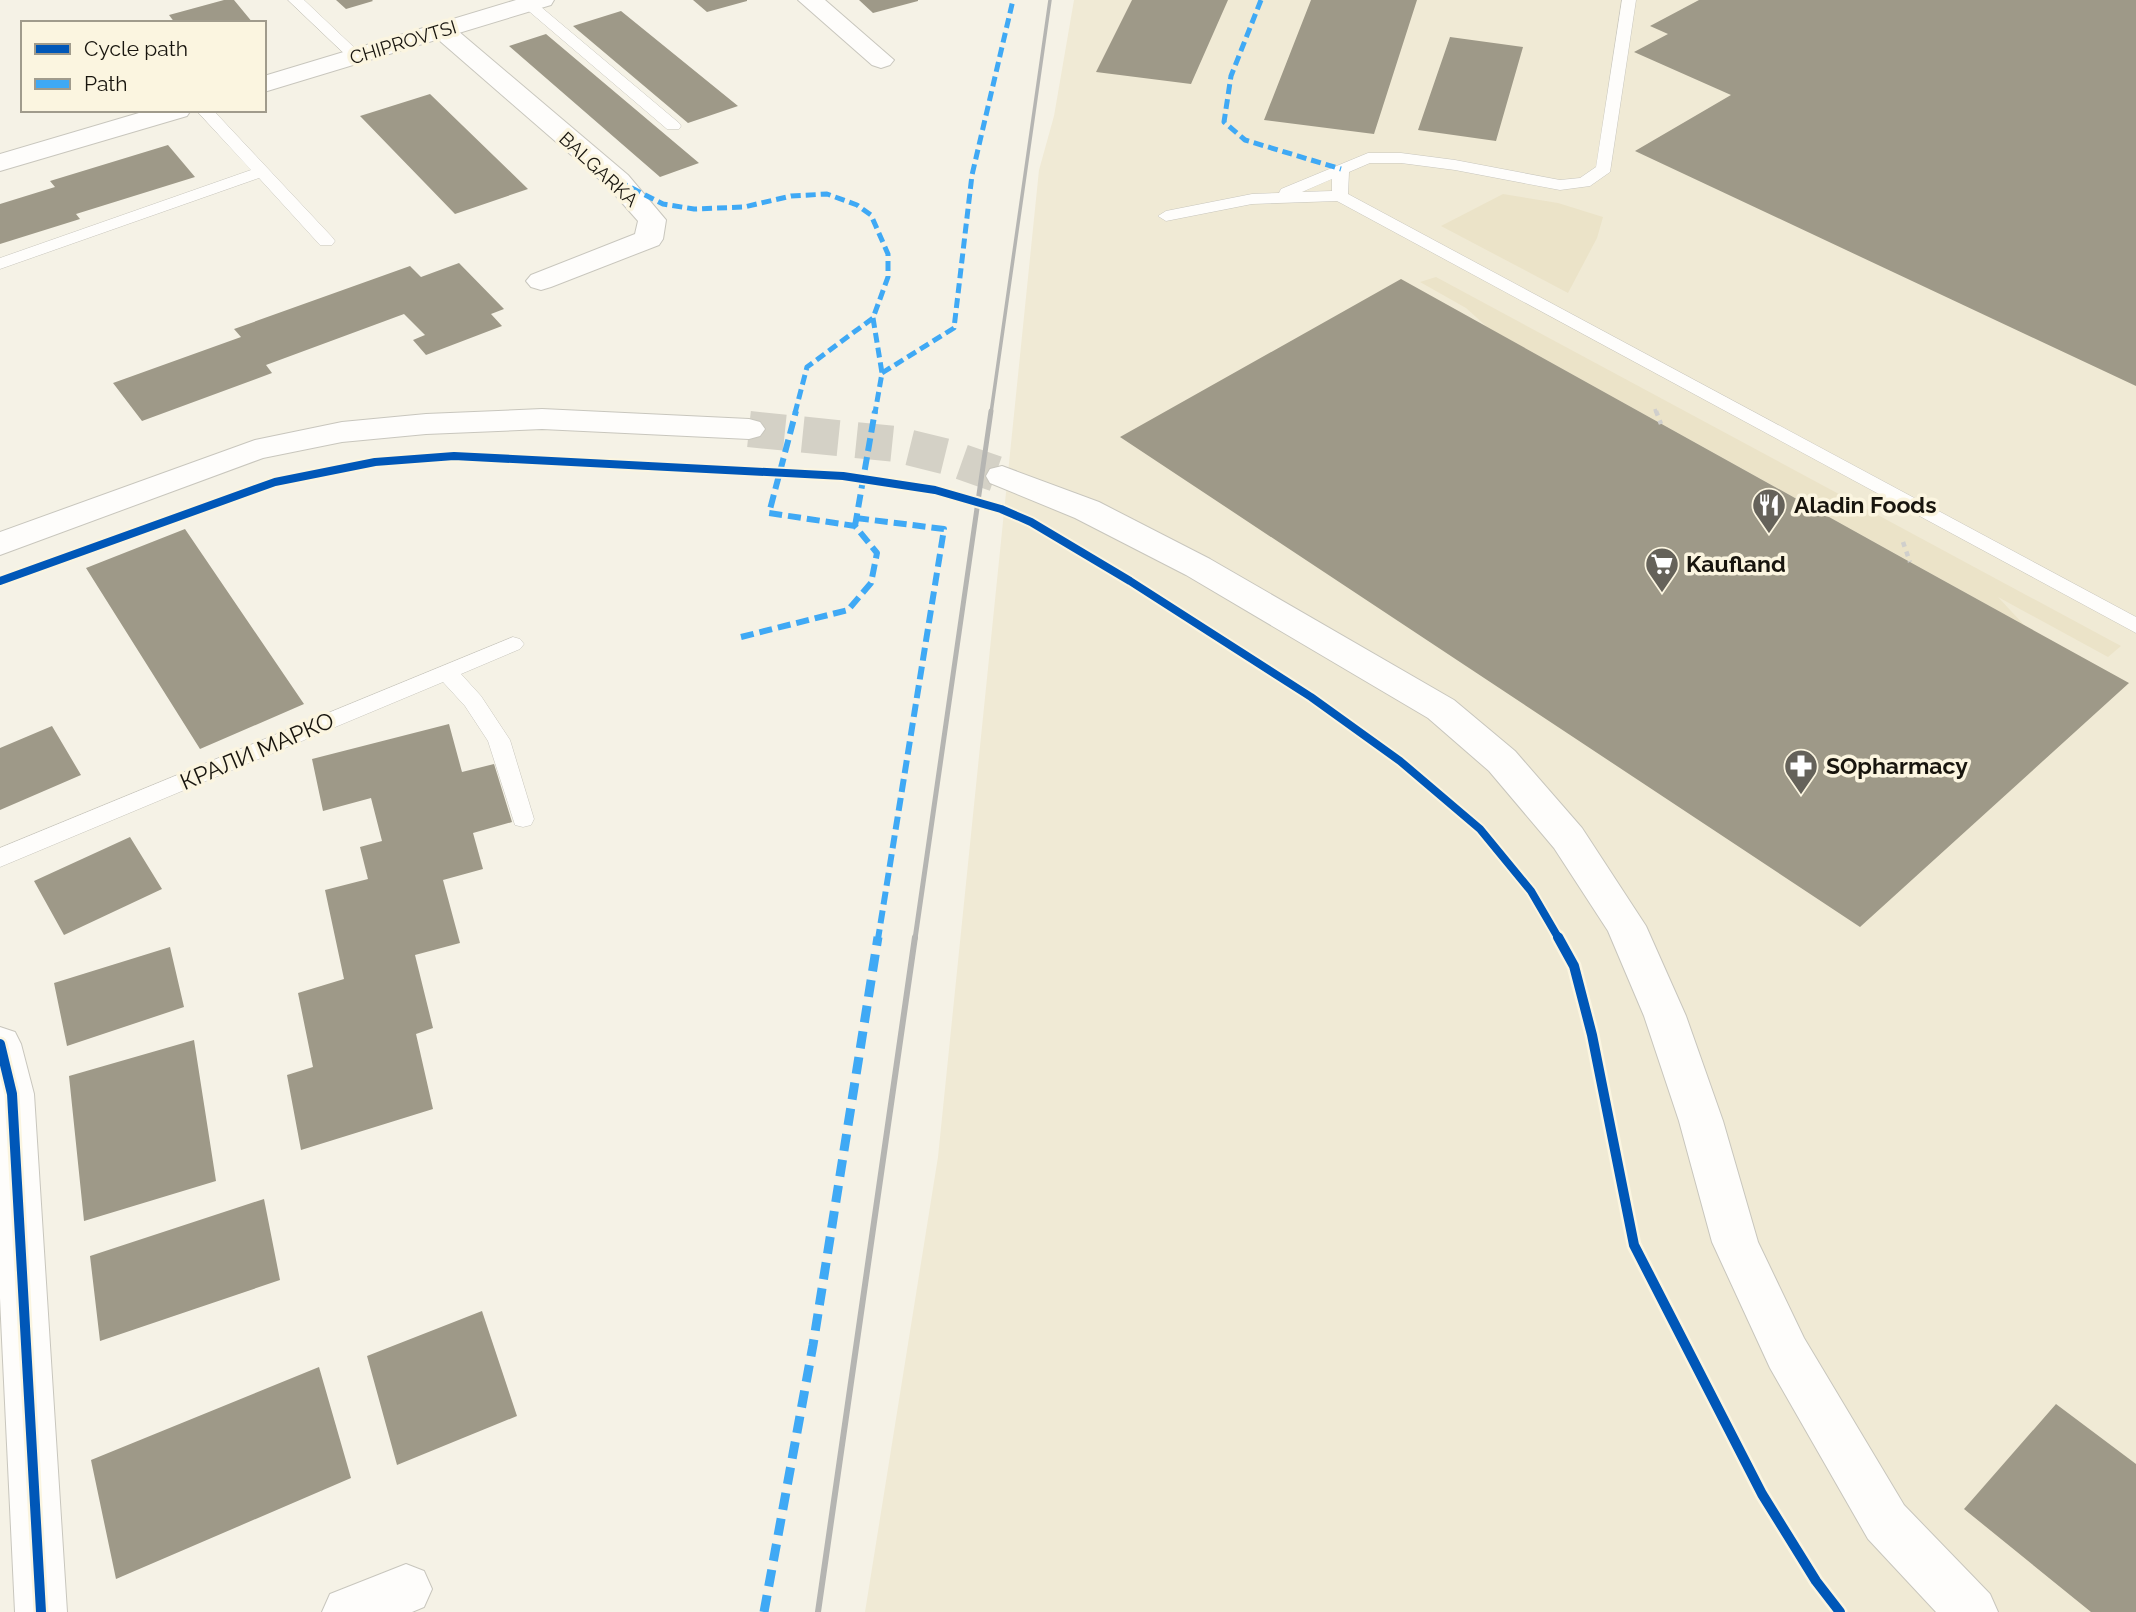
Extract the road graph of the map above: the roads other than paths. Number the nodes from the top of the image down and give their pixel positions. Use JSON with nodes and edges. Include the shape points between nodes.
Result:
{"nodes":[{"id":1,"x":295,"y":0,"type":"edge"},
{"id":2,"x":810,"y":0,"type":"edge"},
{"id":3,"x":1629,"y":0,"type":"edge"},
{"id":4,"x":535,"y":2,"type":"edge"},
{"id":5,"x":442,"y":30,"type":"junction"},
{"id":6,"x":355,"y":56,"type":"junction"},
{"id":7,"x":881,"y":60,"type":"dead end"},
{"id":8,"x":266,"y":83,"type":"edge"},
{"id":9,"x":171,"y":112,"type":"edge"},
{"id":10,"x":206,"y":112,"type":"edge"},
{"id":11,"x":673,"y":126,"type":"dead end"},
{"id":12,"x":0,"y":163,"type":"edge"},
{"id":13,"x":1341,"y":169,"type":"junction"},
{"id":14,"x":261,"y":172,"type":"junction"},
{"id":15,"x":1340,"y":196,"type":"junction"},
{"id":16,"x":1276,"y":198,"type":"junction"},
{"id":17,"x":1166,"y":216,"type":"dead end"},
{"id":18,"x":326,"y":241,"type":"dead end"},
{"id":19,"x":0,"y":264,"type":"edge"},
{"id":20,"x":541,"y":281,"type":"dead end"},
{"id":21,"x":749,"y":429,"type":"tunnel mouth"},
{"id":22,"x":1002,"y":476,"type":"tunnel mouth"},
{"id":23,"x":0,"y":544,"type":"edge"},
{"id":24,"x":2136,"y":626,"type":"edge"},
{"id":25,"x":513,"y":644,"type":"dead end"},
{"id":26,"x":447,"y":672,"type":"junction"},
{"id":27,"x":523,"y":819,"type":"dead end"},
{"id":28,"x":0,"y":858,"type":"edge"},
{"id":29,"x":0,"y":1044,"type":"edge"},
{"id":30,"x":406,"y":1589,"type":"dead end"},
{"id":31,"x":41,"y":1612,"type":"edge"},
{"id":32,"x":348,"y":1612,"type":"edge"},
{"id":33,"x":1972,"y":1612,"type":"edge"}],
"edges":[{"from":1,"to":6,"type":"lane"},
{"from":2,"to":7,"type":"main road"},
{"from":3,"to":13,"type":"lane","via":[[1604,169],[1584,182],[1560,185],[1401,158],[1368,158]]},
{"from":4,"to":5,"type":"main road","name":"CHIPROVTSI"},
{"from":4,"to":11,"type":"lane"},
{"from":5,"to":6,"type":"main road","name":"CHIPROVTSI"},
{"from":5,"to":20,"type":"main road","name":"BALGARKA","via":[[618,181],[652,219],[649,239]]},
{"from":6,"to":8,"type":"main road","name":"CHIPROVTSI"},
{"from":9,"to":12,"type":"main road"},
{"from":10,"to":14,"type":"lane"},
{"from":13,"to":15,"type":"lane"},
{"from":13,"to":16,"type":"lane"},
{"from":14,"to":18,"type":"lane"},
{"from":14,"to":19,"type":"lane"},
{"from":15,"to":16,"type":"lane"},
{"from":15,"to":24,"type":"lane"},
{"from":16,"to":17,"type":"lane"},
{"from":21,"to":23,"type":"main road","via":[[542,419],[342,432],[255,450]]},
{"from":22,"to":33,"type":"main road","via":[[1087,510],[1198,567],[1441,709],[1502,761],[1568,838],[1626,926],[1665,1016],[1735,1242],[1787,1353],[1886,1522]]},
{"from":25,"to":26,"type":"lane","name":"КРАЛИ МАРКО"},
{"from":26,"to":27,"type":"lane","via":[[499,740]]},
{"from":26,"to":28,"type":"lane","name":"КРАЛИ МАРКО"},
{"from":29,"to":31,"type":"main road","via":[[12,1094]]},
{"from":30,"to":32,"type":"main road"}]}
